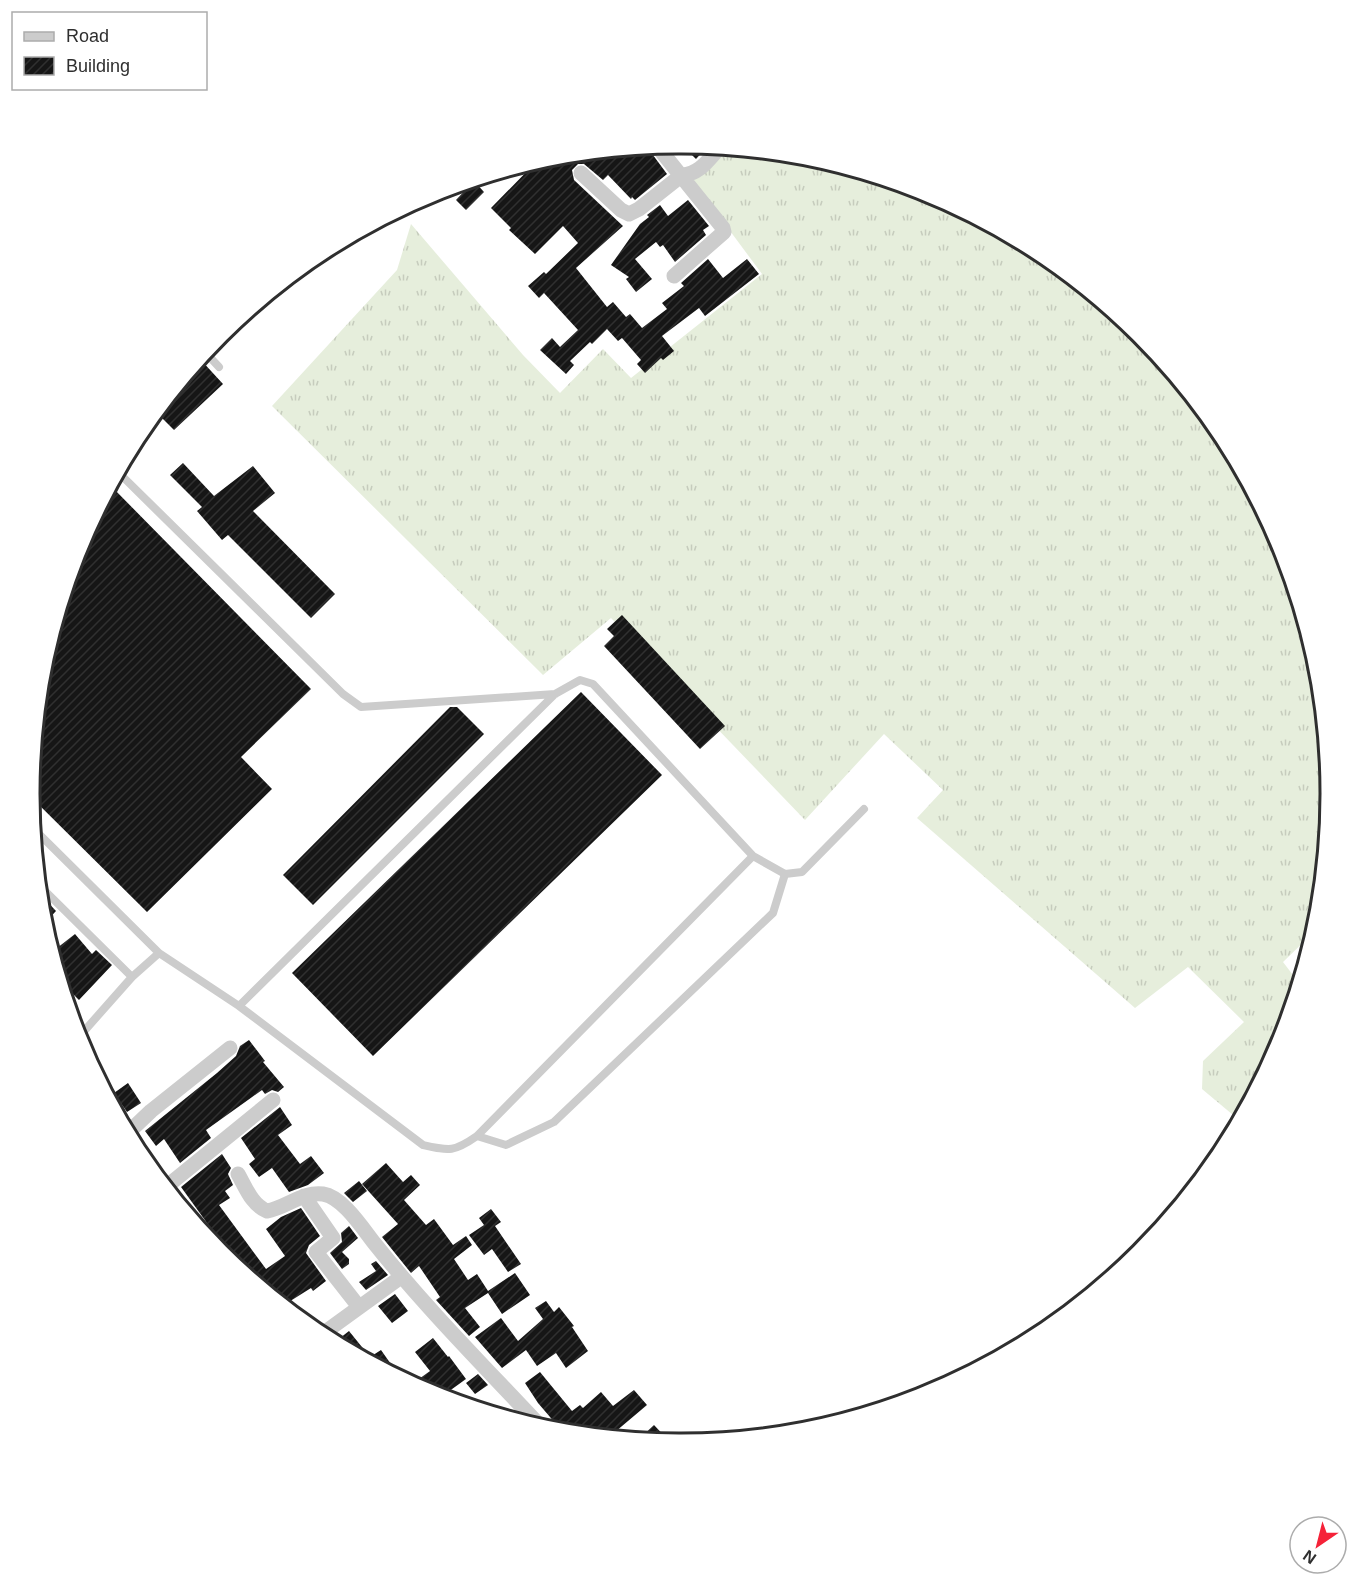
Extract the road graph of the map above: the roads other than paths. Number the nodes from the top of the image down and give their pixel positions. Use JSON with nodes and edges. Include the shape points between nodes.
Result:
{"nodes":[{"id":1,"x":664,"y":154,"type":"edge"},
{"id":2,"x":713,"y":155,"type":"edge"},
{"id":3,"x":581,"y":173,"type":"dead end"},
{"id":4,"x":682,"y":175,"type":"junction"},
{"id":5,"x":674,"y":276,"type":"dead end"},
{"id":6,"x":211,"y":359,"type":"edge"},
{"id":7,"x":219,"y":367,"type":"dead end"},
{"id":8,"x":124,"y":478,"type":"edge"},
{"id":9,"x":555,"y":694,"type":"junction"},
{"id":10,"x":864,"y":809,"type":"dead end"},
{"id":11,"x":42,"y":837,"type":"edge"},
{"id":12,"x":753,"y":856,"type":"junction"},
{"id":13,"x":785,"y":874,"type":"junction"},
{"id":14,"x":49,"y":895,"type":"edge"},
{"id":15,"x":159,"y":953,"type":"junction"},
{"id":16,"x":132,"y":977,"type":"junction"},
{"id":17,"x":239,"y":1006,"type":"junction"},
{"id":18,"x":86,"y":1029,"type":"edge"},
{"id":19,"x":230,"y":1048,"type":"dead end"},
{"id":20,"x":273,"y":1100,"type":"dead end"},
{"id":21,"x":135,"y":1127,"type":"edge"},
{"id":22,"x":477,"y":1136,"type":"junction"},
{"id":23,"x":238,"y":1174,"type":"dead end"},
{"id":24,"x":172,"y":1182,"type":"edge"},
{"id":25,"x":304,"y":1196,"type":"junction"},
{"id":26,"x":401,"y":1277,"type":"junction"},
{"id":27,"x":359,"y":1307,"type":"junction"},
{"id":28,"x":330,"y":1328,"type":"edge"},
{"id":29,"x":530,"y":1415,"type":"edge"}],
"edges":[{"from":1,"to":4,"type":"street"},
{"from":2,"to":4,"type":"street","via":[[699,170]]},
{"from":3,"to":4,"type":"street","via":[[629,214]]},
{"from":4,"to":5,"type":"street","via":[[724,232]]},
{"from":6,"to":7,"type":"lane"},
{"from":8,"to":9,"type":"lane","via":[[343,694],[361,707]]},
{"from":9,"to":12,"type":"lane","via":[[580,680],[593,684]]},
{"from":9,"to":17,"type":"lane"},
{"from":10,"to":13,"type":"lane","via":[[802,872]]},
{"from":11,"to":15,"type":"lane"},
{"from":12,"to":13,"type":"lane"},
{"from":12,"to":22,"type":"lane"},
{"from":13,"to":22,"type":"lane","via":[[773,913],[554,1122],[506,1145]]},
{"from":14,"to":16,"type":"lane"},
{"from":15,"to":16,"type":"lane"},
{"from":15,"to":17,"type":"lane"},
{"from":16,"to":18,"type":"lane"},
{"from":17,"to":22,"type":"lane","via":[[423,1145],[444,1150],[460,1148]]},
{"from":19,"to":21,"type":"street"},
{"from":20,"to":24,"type":"street"},
{"from":23,"to":25,"type":"street","via":[[255,1203],[267,1211]]},
{"from":25,"to":26,"type":"street","via":[[324,1194],[333,1198],[352,1215]]},
{"from":25,"to":27,"type":"street","via":[[333,1238],[316,1251]]},
{"from":26,"to":27,"type":"street"},
{"from":26,"to":29,"type":"street"},
{"from":27,"to":28,"type":"street"}]}
